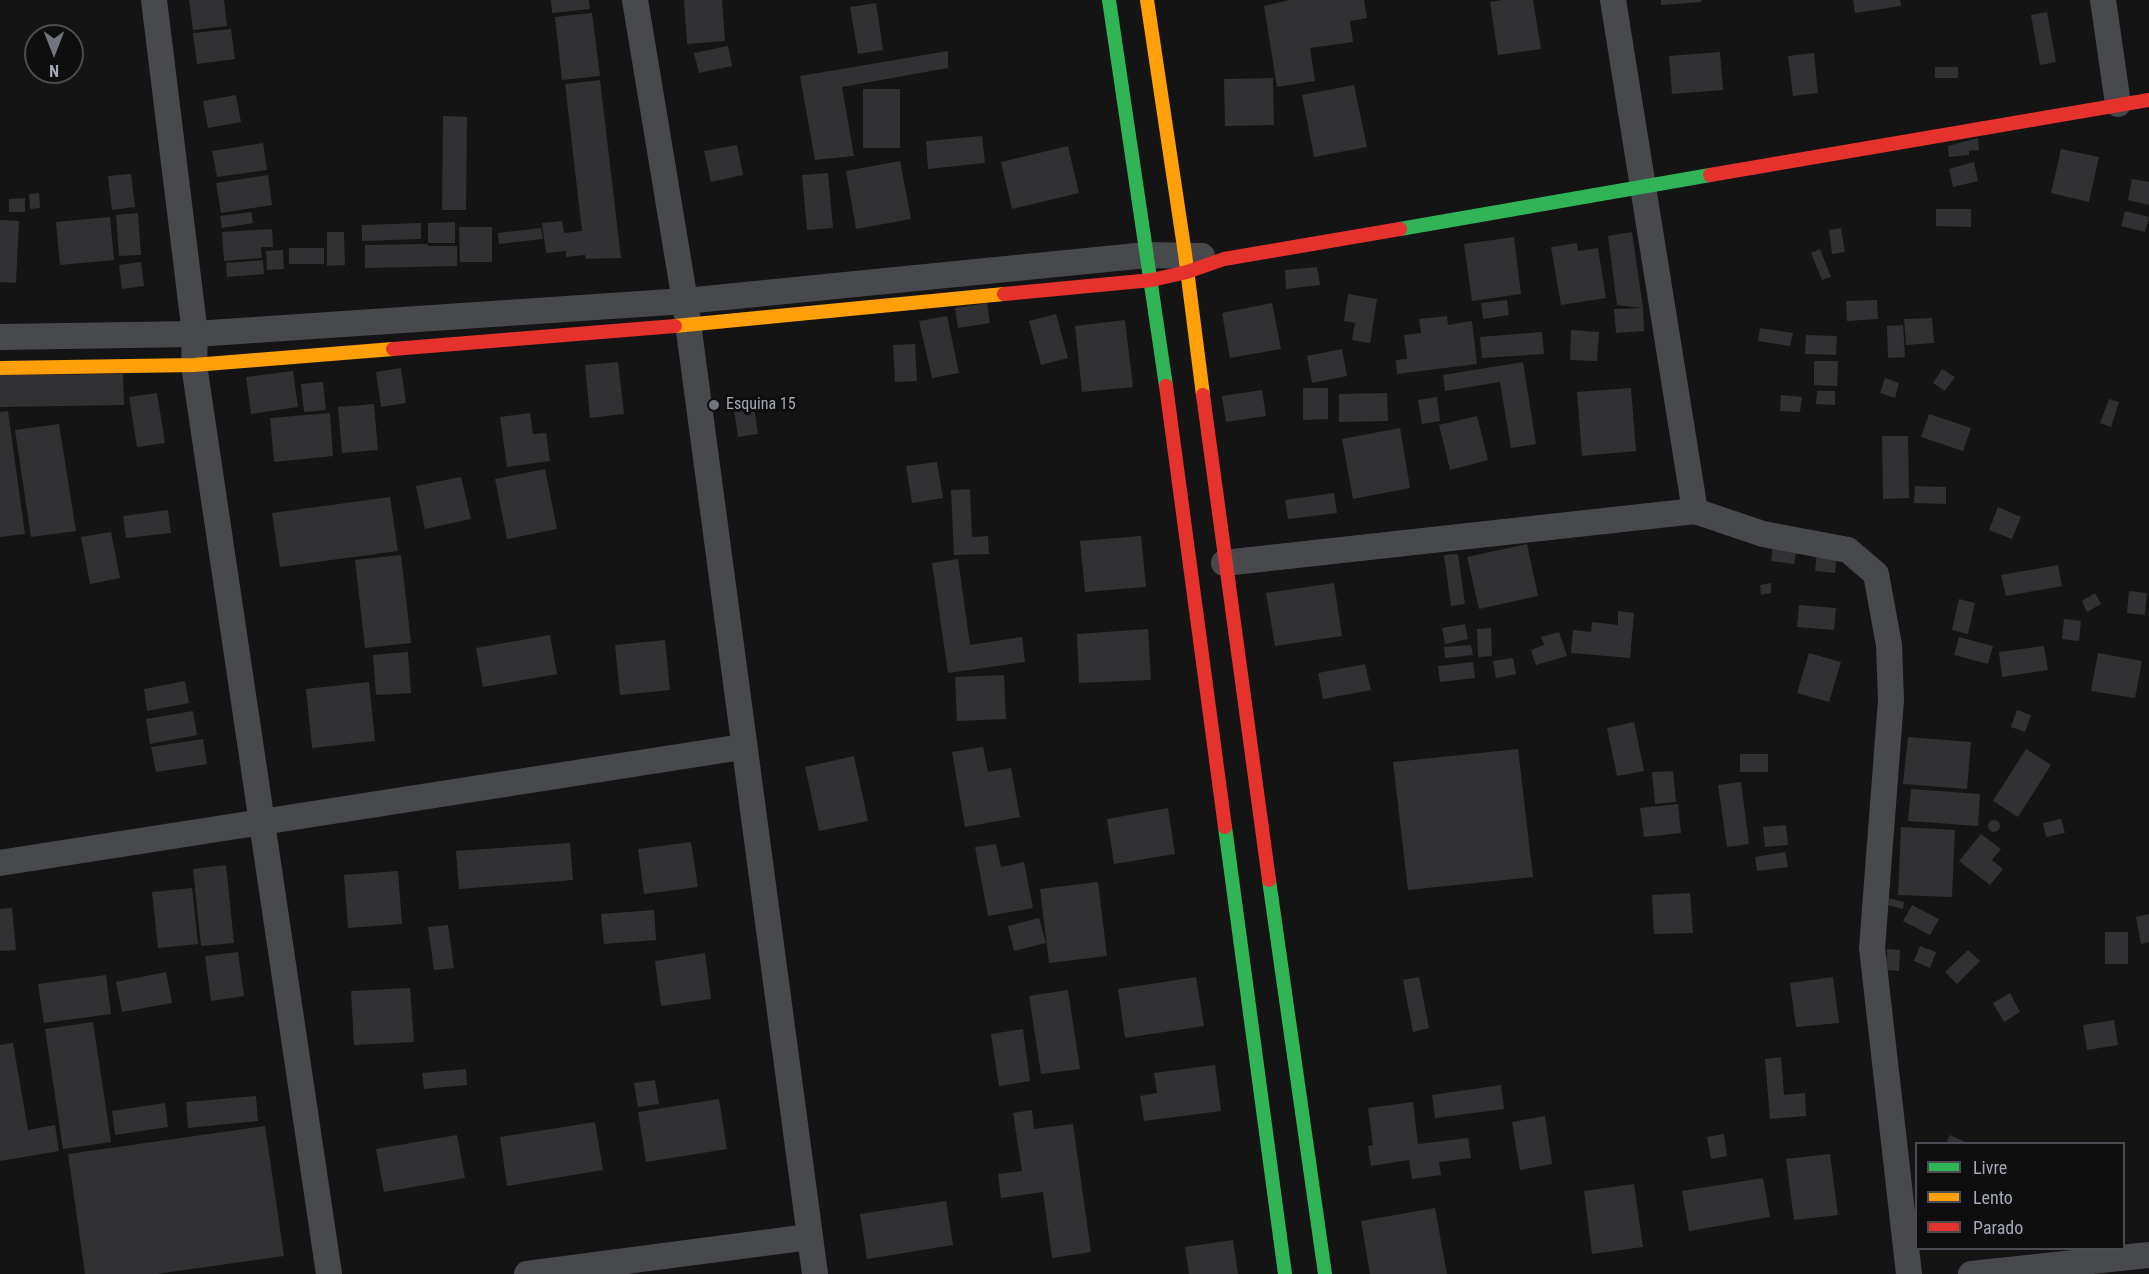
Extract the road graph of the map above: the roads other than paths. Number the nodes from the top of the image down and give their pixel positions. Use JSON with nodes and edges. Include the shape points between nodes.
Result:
{"nodes":[{"id":1,"x":154,"y":0,"type":"edge"},
{"id":2,"x":635,"y":0,"type":"edge"},
{"id":3,"x":1109,"y":0,"type":"edge"},
{"id":4,"x":1147,"y":0,"type":"edge"},
{"id":5,"x":1613,"y":0,"type":"edge"},
{"id":6,"x":2103,"y":0,"type":"edge"},
{"id":7,"x":2149,"y":100,"type":"edge"},
{"id":8,"x":2118,"y":104,"type":"junction"},
{"id":9,"x":1642,"y":188,"type":"junction"},
{"id":10,"x":1147,"y":255,"type":"junction"},
{"id":11,"x":1224,"y":259,"type":"joint"},
{"id":12,"x":1186,"y":263,"type":"junction"},
{"id":13,"x":1152,"y":280,"type":"junction"},
{"id":14,"x":686,"y":313,"type":"junction"},
{"id":15,"x":195,"y":334,"type":"junction"},
{"id":16,"x":0,"y":337,"type":"edge"},
{"id":17,"x":194,"y":365,"type":"junction"},
{"id":18,"x":0,"y":368,"type":"edge"},
{"id":19,"x":1695,"y":511,"type":"junction"},
{"id":20,"x":1224,"y":563,"type":"junction"},
{"id":21,"x":742,"y":747,"type":"junction"},
{"id":22,"x":264,"y":823,"type":"junction"},
{"id":23,"x":0,"y":863,"type":"edge"},
{"id":24,"x":809,"y":1237,"type":"junction"},
{"id":25,"x":2149,"y":1256,"type":"edge"},
{"id":26,"x":329,"y":1274,"type":"edge"},
{"id":27,"x":527,"y":1274,"type":"edge"},
{"id":28,"x":815,"y":1274,"type":"edge"},
{"id":29,"x":1286,"y":1274,"type":"edge"},
{"id":30,"x":1325,"y":1274,"type":"edge"},
{"id":31,"x":1909,"y":1274,"type":"edge"},
{"id":32,"x":1971,"y":1274,"type":"edge"}],
"edges":[{"from":1,"to":15,"type":"street"},
{"from":2,"to":14,"type":"street"},
{"from":3,"to":10,"type":"street"},
{"from":4,"to":12,"type":"street"},
{"from":5,"to":9,"type":"street"},
{"from":6,"to":8,"type":"street"},
{"from":7,"to":8,"type":"street"},
{"from":8,"to":9,"type":"street"},
{"from":9,"to":11,"type":"street"},
{"from":9,"to":19,"type":"street"},
{"from":10,"to":12,"type":"street"},
{"from":10,"to":13,"type":"street"},
{"from":10,"to":14,"type":"street"},
{"from":11,"to":12,"type":"street"},
{"from":12,"to":13,"type":"street"},
{"from":12,"to":20,"type":"street"},
{"from":13,"to":14,"type":"street"},
{"from":13,"to":29,"type":"street"},
{"from":14,"to":15,"type":"street"},
{"from":14,"to":17,"type":"street"},
{"from":14,"to":21,"type":"street"},
{"from":15,"to":16,"type":"street"},
{"from":15,"to":17,"type":"street"},
{"from":17,"to":18,"type":"street"},
{"from":17,"to":22,"type":"street"},
{"from":19,"to":20,"type":"street"},
{"from":19,"to":31,"type":"street","via":[[1763,534],[1848,550],[1876,574],[1889,645],[1890,700],[1872,948]]},
{"from":20,"to":30,"type":"street"},
{"from":21,"to":22,"type":"street"},
{"from":21,"to":24,"type":"street"},
{"from":22,"to":23,"type":"street"},
{"from":22,"to":26,"type":"street"},
{"from":24,"to":27,"type":"street"},
{"from":24,"to":28,"type":"street"},
{"from":25,"to":32,"type":"street"}]}
